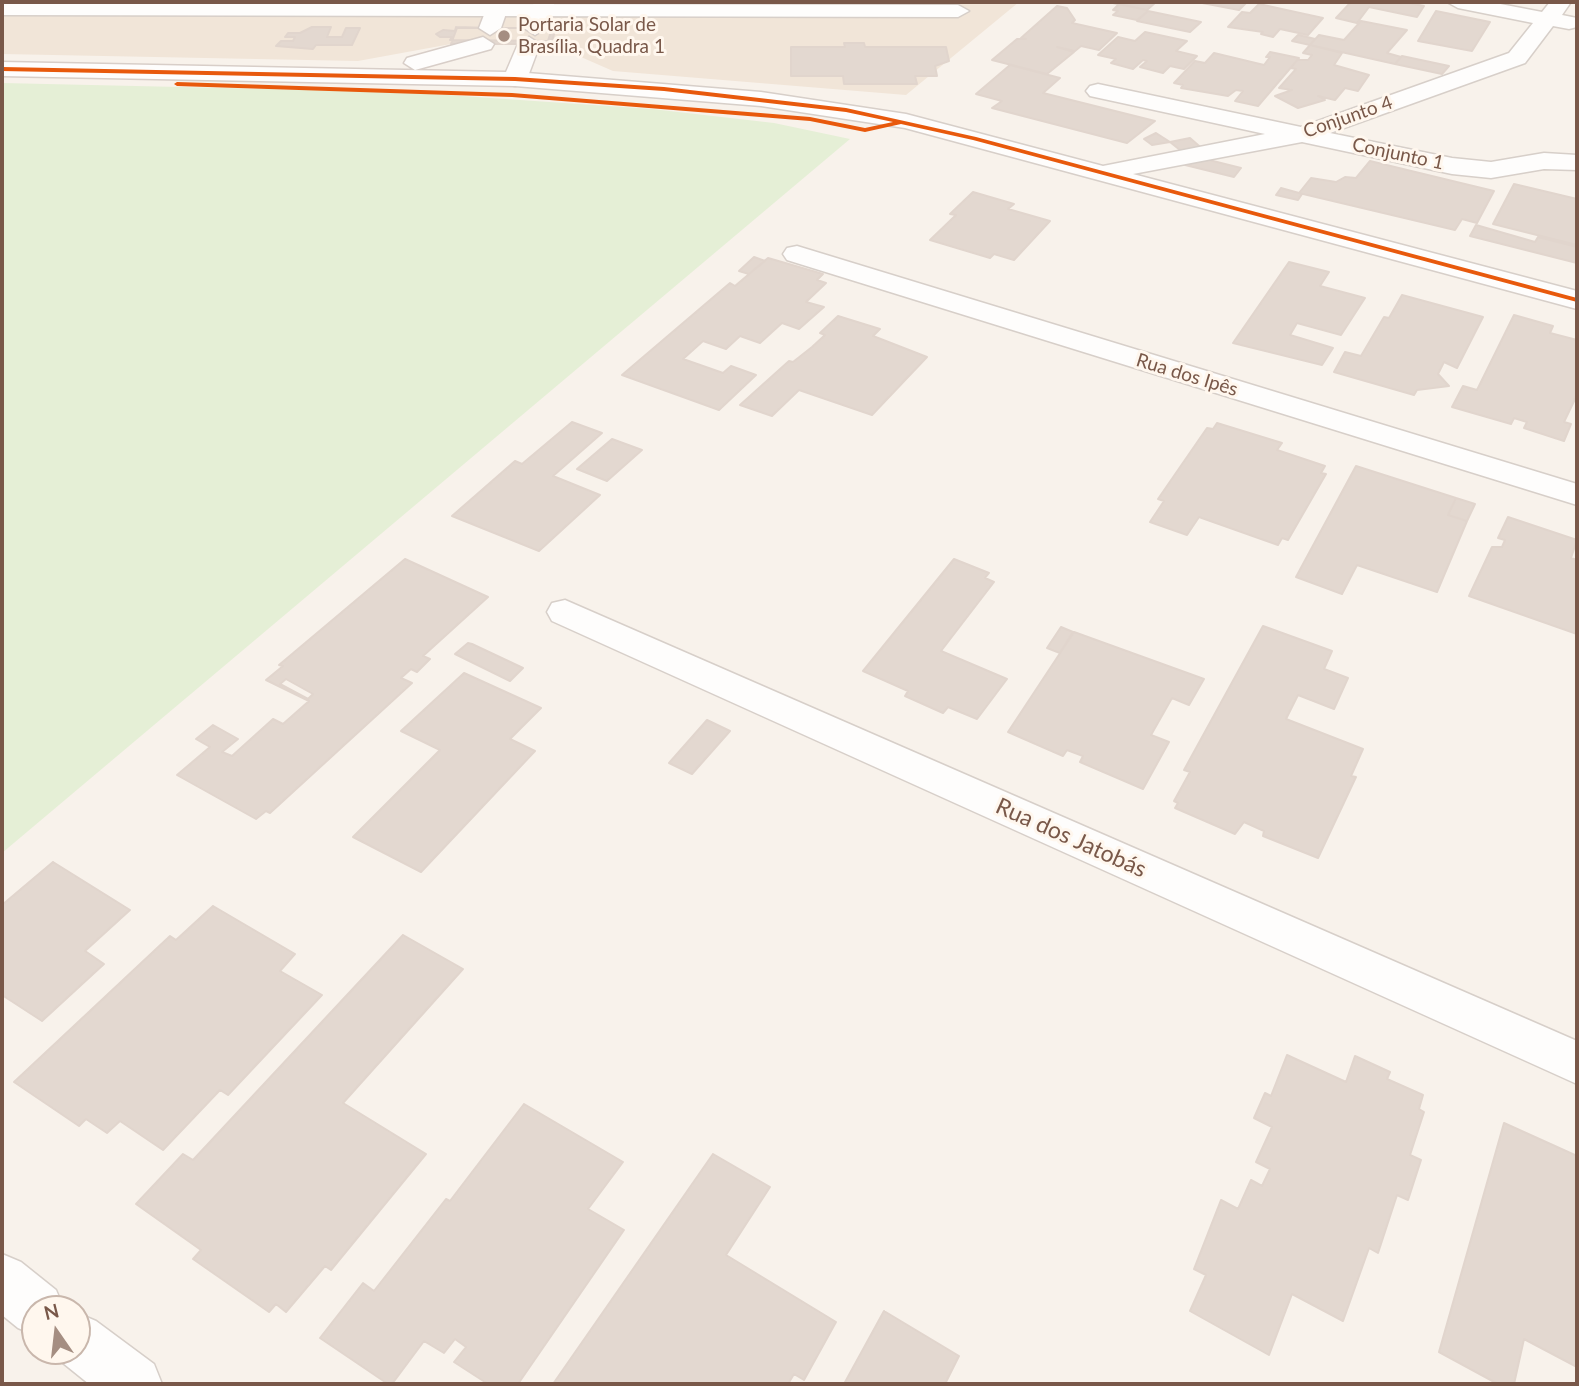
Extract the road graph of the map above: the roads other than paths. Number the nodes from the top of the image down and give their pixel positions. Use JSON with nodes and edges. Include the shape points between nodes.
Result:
{"nodes":[{"id":1,"x":1458,"y":2,"type":"edge"},
{"id":2,"x":2,"y":9,"type":"edge"},
{"id":3,"x":1555,"y":10,"type":"edge"},
{"id":4,"x":958,"y":11,"type":"dead end"},
{"id":5,"x":1577,"y":25,"type":"edge"},
{"id":6,"x":489,"y":26,"type":"edge"},
{"id":7,"x":535,"y":27,"type":"edge"},
{"id":8,"x":2,"y":69,"type":"edge"},
{"id":9,"x":370,"y":74,"type":"junction"},
{"id":10,"x":515,"y":79,"type":"junction"},
{"id":11,"x":1098,"y":91,"type":"dead end"},
{"id":12,"x":1303,"y":134,"type":"junction"},
{"id":13,"x":1577,"y":163,"type":"edge"},
{"id":14,"x":1104,"y":172,"type":"junction"},
{"id":15,"x":797,"y":254,"type":"dead end"},
{"id":16,"x":1577,"y":300,"type":"edge"},
{"id":17,"x":1577,"y":495,"type":"edge"},
{"id":18,"x":565,"y":612,"type":"dead end"},
{"id":19,"x":1577,"y":1063,"type":"edge"},
{"id":20,"x":2,"y":1281,"type":"edge"},
{"id":21,"x":21,"y":1296,"type":"edge"},
{"id":22,"x":91,"y":1351,"type":"edge"},
{"id":23,"x":134,"y":1384,"type":"edge"}],
"edges":[{"from":1,"to":3,"type":"street"},
{"from":2,"to":6,"type":"street"},
{"from":3,"to":5,"type":"street"},
{"from":3,"to":12,"type":"street","name":"Conjunto 4","via":[[1517,58]]},
{"from":4,"to":7,"type":"street"},
{"from":6,"to":7,"type":"street"},
{"from":6,"to":7,"type":"street"},
{"from":6,"to":9,"type":"street"},
{"from":7,"to":10,"type":"street"},
{"from":8,"to":9,"type":"street"},
{"from":9,"to":10,"type":"street"},
{"from":10,"to":14,"type":"street","via":[[664,89],[846,110]]},
{"from":11,"to":12,"type":"street","name":"Conjunto 1"},
{"from":12,"to":13,"type":"street","name":"Conjunto 1","via":[[1452,166],[1491,170],[1544,161]]},
{"from":12,"to":14,"type":"street","name":"Conjunto 4"},
{"from":14,"to":16,"type":"street"},
{"from":15,"to":17,"type":"street","name":"Rua dos Ipês"},
{"from":18,"to":19,"type":"street","name":"Rua dos Jatobás"},
{"from":20,"to":21,"type":"street"},
{"from":22,"to":23,"type":"street"}]}
